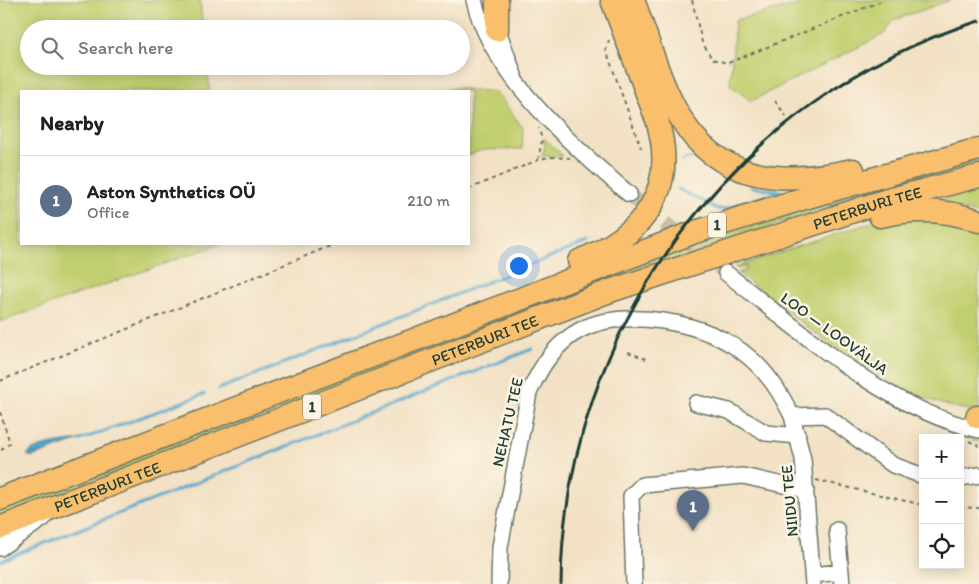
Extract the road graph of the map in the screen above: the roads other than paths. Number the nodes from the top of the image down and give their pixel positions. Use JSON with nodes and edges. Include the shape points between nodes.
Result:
{"nodes":[{"id":1,"x":474,"y":0,"type":"edge"},
{"id":2,"x":488,"y":0,"type":"edge"},
{"id":3,"x":497,"y":0,"type":"edge"},
{"id":4,"x":612,"y":0,"type":"edge"},
{"id":5,"x":633,"y":0,"type":"edge"},
{"id":6,"x":497,"y":30,"type":"junction"},
{"id":7,"x":516,"y":81,"type":"junction"},
{"id":8,"x":977,"y":149,"type":"edge"},
{"id":9,"x":979,"y":176,"type":"edge"},
{"id":10,"x":629,"y":194,"type":"tunnel mouth"},
{"id":11,"x":979,"y":221,"type":"edge"},
{"id":12,"x":767,"y":238,"type":"junction"},
{"id":13,"x":726,"y":273,"type":"tunnel mouth"},
{"id":14,"x":465,"y":319,"type":"junction"},
{"id":15,"x":696,"y":403,"type":"dead end"},
{"id":16,"x":792,"y":416,"type":"junction"},
{"id":17,"x":978,"y":421,"type":"edge"},
{"id":18,"x":798,"y":436,"type":"junction"},
{"id":19,"x":919,"y":475,"type":"edge"},
{"id":20,"x":979,"y":475,"type":"edge"},
{"id":21,"x":964,"y":477,"type":"edge"},
{"id":22,"x":805,"y":483,"type":"junction"},
{"id":23,"x":0,"y":498,"type":"edge"},
{"id":24,"x":66,"y":503,"type":"junction"},
{"id":25,"x":0,"y":528,"type":"edge"},
{"id":26,"x":837,"y":530,"type":"dead end"},
{"id":27,"x":0,"y":548,"type":"edge"},
{"id":28,"x":841,"y":578,"type":"edge"},
{"id":29,"x":813,"y":579,"type":"edge"},
{"id":30,"x":499,"y":584,"type":"edge"},
{"id":31,"x":634,"y":584,"type":"edge"}],
"edges":[{"from":1,"to":7,"type":"street","via":[[487,39]]},
{"from":2,"to":6,"type":"street"},
{"from":3,"to":6,"type":"highway"},
{"from":4,"to":14,"type":"highway","via":[[663,138],[665,163],[661,187],[646,216],[626,237],[597,254],[527,283]]},
{"from":5,"to":8,"type":"highway","via":[[687,129],[714,156],[743,171],[766,177],[820,176],[944,145]]},
{"from":6,"to":7,"type":"street"},
{"from":7,"to":10,"type":"street","via":[[594,164]]},
{"from":8,"to":14,"type":"highway","name":"PETERBURI TEE","number":"1","via":[[814,194],[692,233]]},
{"from":9,"to":12,"type":"highway","name":"PETERBURI TEE","number":"1","via":[[884,201]]},
{"from":11,"to":12,"type":"highway","via":[[958,214],[921,210],[874,217],[798,240]]},
{"from":12,"to":24,"type":"highway","name":"PETERBURI TEE","number":"1","via":[[607,292]]},
{"from":13,"to":17,"type":"street","name":"LOO — LOOVÄLJA","via":[[879,388],[929,412]]},
{"from":14,"to":23,"type":"highway","name":"PETERBURI TEE","number":"1"},
{"from":15,"to":18,"type":"street","via":[[729,411],[766,433]]},
{"from":16,"to":18,"type":"street","name":"NIIDU TEE"},
{"from":16,"to":19,"type":"street","via":[[825,415],[893,465]]},
{"from":16,"to":30,"type":"street","name":"NEHATU TEE","via":[[765,372],[719,336],[677,323],[633,318],[586,326],[549,355],[529,393],[500,548]]},
{"from":18,"to":22,"type":"street","name":"NIIDU TEE"},
{"from":20,"to":21,"type":"street"},
{"from":22,"to":29,"type":"street","name":"NIIDU TEE"},
{"from":22,"to":31,"type":"street","via":[[743,476],[642,485],[631,496]]},
{"from":24,"to":25,"type":"highway","name":"PETERBURI TEE","number":"1"},
{"from":24,"to":27,"type":"street"},
{"from":26,"to":28,"type":"street"},
{"from":28,"to":29,"type":"street"}]}
